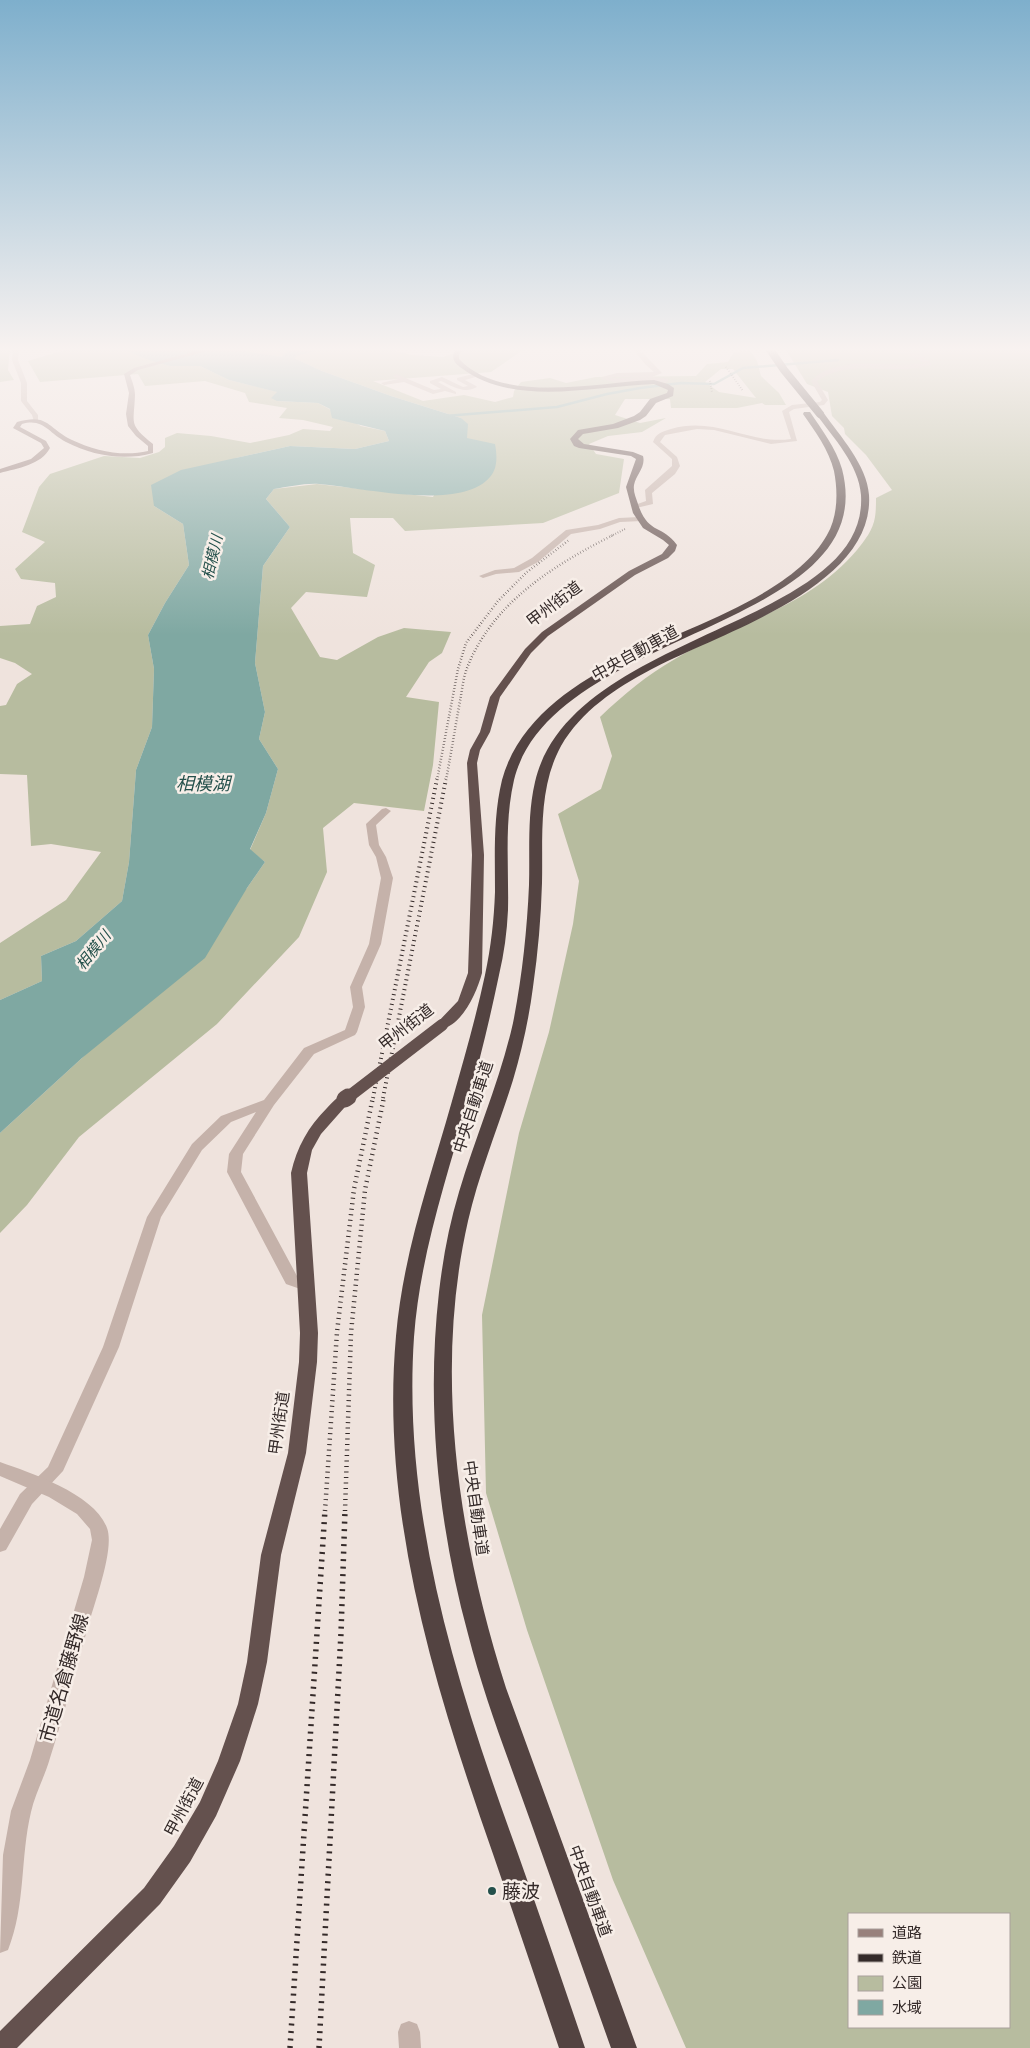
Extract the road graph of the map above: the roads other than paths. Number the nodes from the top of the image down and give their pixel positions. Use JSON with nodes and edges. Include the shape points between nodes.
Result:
{"nodes":[{"id":1,"x":45,"y":444,"type":"edge"},
{"id":2,"x":76,"y":444,"type":"edge"},
{"id":3,"x":149,"y":444,"type":"edge"},
{"id":4,"x":577,"y":444,"type":"edge"},
{"id":5,"x":658,"y":444,"type":"edge"},
{"id":6,"x":826,"y":444,"type":"edge"},
{"id":7,"x":840,"y":444,"type":"edge"},
{"id":8,"x":0,"y":471,"type":"edge"},
{"id":9,"x":636,"y":506,"type":"junction"},
{"id":10,"x":639,"y":519,"type":"junction"},
{"id":11,"x":483,"y":576,"type":"dead end"},
{"id":12,"x":386,"y":811,"type":"dead end"},
{"id":13,"x":269,"y":1103,"type":"junction"},
{"id":14,"x":306,"y":1286,"type":"junction"},
{"id":15,"x":0,"y":1469,"type":"edge"},
{"id":16,"x":42,"y":1486,"type":"junction"},
{"id":17,"x":0,"y":1544,"type":"edge"},
{"id":18,"x":0,"y":1942,"type":"edge"},
{"id":19,"x":0,"y":2048,"type":"edge"},
{"id":20,"x":572,"y":2048,"type":"edge"},
{"id":21,"x":624,"y":2048,"type":"edge"}],
"edges":[{"from":1,"to":8,"type":"main road","via":[[47,451],[33,460]]},
{"from":2,"to":3,"type":"main road","via":[[134,455],[151,452]]},
{"from":4,"to":9,"type":"highway","via":[[640,458],[630,487]]},
{"from":5,"to":9,"type":"street","via":[[675,458],[676,466],[648,492],[650,502]]},
{"from":6,"to":20,"type":"highway","name":"中央自動車道","via":[[839,473],[841,506],[832,535],[819,554],[801,572],[766,595],[592,680],[548,714],[526,741],[513,765],[502,828],[498,951],[468,1071],[424,1223],[413,1277],[405,1339],[403,1394],[406,1471],[416,1542],[451,1692]]},
{"from":7,"to":21,"type":"highway","name":"中央自動車道","bridge":true,"via":[[854,465],[864,492],[865,512],[861,531],[840,560],[772,608],[627,679],[593,702],[556,743],[541,783],[535,901],[519,1026],[455,1243],[443,1347],[444,1411],[448,1479],[472,1612],[496,1689]]},
{"from":9,"to":10,"type":"highway"},
{"from":10,"to":11,"type":"street","via":[[619,520],[569,532],[516,570]]},
{"from":10,"to":14,"type":"highway","name":"甲州街道","bridge":true,"via":[[646,527],[670,540],[672,549],[618,582],[545,634],[528,651],[495,697],[472,763],[478,854],[472,990],[458,1012],[345,1099],[315,1131],[302,1157],[299,1173]]},
{"from":12,"to":13,"type":"street","via":[[371,824],[374,845],[387,878],[375,944],[356,988],[359,1007],[351,1032],[308,1051]]},
{"from":13,"to":14,"type":"street","via":[[236,1154],[234,1172],[291,1280]]},
{"from":13,"to":16,"type":"street","via":[[226,1119],[197,1147],[154,1217],[111,1348],[55,1472]]},
{"from":14,"to":19,"type":"highway","name":"甲州街道","via":[[308,1362],[297,1453],[271,1554],[248,1704],[229,1761],[208,1809],[152,1896]]},
{"from":15,"to":16,"type":"street","name":"市道名倉藤野線"},
{"from":16,"to":17,"type":"street","via":[[26,1499]]},
{"from":16,"to":18,"type":"street","name":"市道名倉藤野線","via":[[89,1514],[98,1527],[100,1547],[40,1760],[21,1811],[13,1855],[11,1898]]}]}
